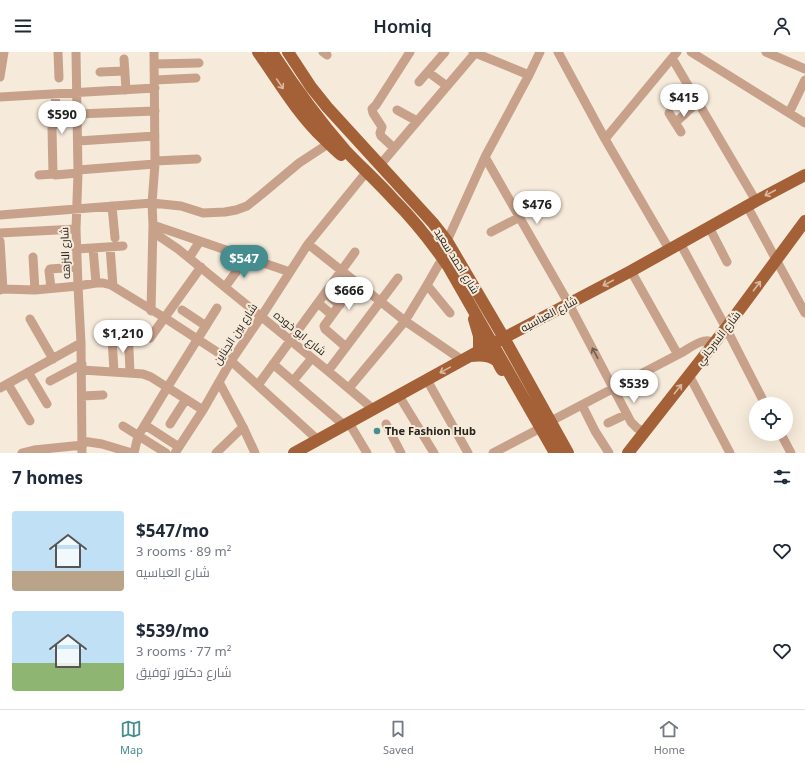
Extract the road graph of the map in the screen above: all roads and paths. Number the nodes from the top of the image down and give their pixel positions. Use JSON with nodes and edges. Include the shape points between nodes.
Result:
{"nodes":[{"id":1,"x":4,"y":52,"type":"edge"},
{"id":2,"x":58,"y":52,"type":"edge"},
{"id":3,"x":76,"y":52,"type":"edge"},
{"id":4,"x":154,"y":52,"type":"edge"},
{"id":5,"x":258,"y":52,"type":"edge"},
{"id":6,"x":272,"y":52,"type":"edge"},
{"id":7,"x":287,"y":52,"type":"edge"},
{"id":8,"x":410,"y":52,"type":"edge"},
{"id":9,"x":445,"y":52,"type":"edge"},
{"id":10,"x":474,"y":52,"type":"edge"},
{"id":11,"x":558,"y":52,"type":"edge"},
{"id":12,"x":692,"y":52,"type":"edge"},
{"id":13,"x":766,"y":52,"type":"edge"},
{"id":14,"x":537,"y":53,"type":"edge"},
{"id":15,"x":675,"y":55,"type":"edge"},
{"id":16,"x":124,"y":59,"type":"dead end"},
{"id":17,"x":199,"y":63,"type":"dead end"},
{"id":18,"x":154,"y":64,"type":"junction"},
{"id":19,"x":805,"y":69,"type":"edge"},
{"id":20,"x":125,"y":71,"type":"junction"},
{"id":21,"x":100,"y":72,"type":"dead end"},
{"id":22,"x":428,"y":72,"type":"junction"},
{"id":23,"x":529,"y":76,"type":"junction"},
{"id":24,"x":0,"y":77,"type":"edge"},
{"id":25,"x":59,"y":78,"type":"dead end"},
{"id":26,"x":196,"y":78,"type":"dead end"},
{"id":27,"x":805,"y":80,"type":"edge"},
{"id":28,"x":419,"y":82,"type":"dead end"},
{"id":29,"x":155,"y":84,"type":"junction"},
{"id":30,"x":447,"y":86,"type":"junction"},
{"id":31,"x":126,"y":90,"type":"junction"},
{"id":32,"x":802,"y":92,"type":"edge"},
{"id":33,"x":77,"y":93,"type":"junction"},
{"id":34,"x":55,"y":94,"type":"junction"},
{"id":35,"x":0,"y":97,"type":"edge"},
{"id":36,"x":698,"y":102,"type":"junction"},
{"id":37,"x":155,"y":110,"type":"junction"},
{"id":38,"x":397,"y":110,"type":"dead end"},
{"id":39,"x":669,"y":113,"type":"dead end"},
{"id":40,"x":789,"y":114,"type":"junction"},
{"id":41,"x":77,"y":116,"type":"junction"},
{"id":42,"x":57,"y":119,"type":"junction"},
{"id":43,"x":417,"y":121,"type":"junction"},
{"id":44,"x":327,"y":123,"type":"junction"},
{"id":45,"x":805,"y":123,"type":"edge"},
{"id":46,"x":675,"y":124,"type":"junction"},
{"id":47,"x":680,"y":132,"type":"dead end"},
{"id":48,"x":155,"y":136,"type":"junction"},
{"id":49,"x":605,"y":140,"type":"junction"},
{"id":50,"x":78,"y":141,"type":"junction"},
{"id":51,"x":328,"y":144,"type":"junction"},
{"id":52,"x":394,"y":148,"type":"junction"},
{"id":53,"x":367,"y":151,"type":"junction"},
{"id":54,"x":486,"y":157,"type":"junction"},
{"id":55,"x":197,"y":159,"type":"dead end"},
{"id":56,"x":156,"y":163,"type":"junction"},
{"id":57,"x":379,"y":164,"type":"junction"},
{"id":58,"x":78,"y":172,"type":"junction"},
{"id":59,"x":54,"y":174,"type":"junction"},
{"id":60,"x":362,"y":174,"type":"junction"},
{"id":61,"x":39,"y":175,"type":"dead end"},
{"id":62,"x":805,"y":175,"type":"edge"},
{"id":63,"x":152,"y":203,"type":"junction"},
{"id":64,"x":752,"y":203,"type":"junction"},
{"id":65,"x":112,"y":206,"type":"junction"},
{"id":66,"x":76,"y":209,"type":"junction"},
{"id":67,"x":0,"y":215,"type":"edge"},
{"id":68,"x":520,"y":217,"type":"junction"},
{"id":69,"x":805,"y":221,"type":"edge"},
{"id":70,"x":708,"y":227,"type":"junction"},
{"id":71,"x":76,"y":229,"type":"junction"},
{"id":72,"x":153,"y":229,"type":"junction"},
{"id":73,"x":491,"y":232,"type":"dead end"},
{"id":74,"x":0,"y":233,"type":"edge"},
{"id":75,"x":114,"y":238,"type":"dead end"},
{"id":76,"x":447,"y":240,"type":"junction"},
{"id":77,"x":0,"y":241,"type":"edge"},
{"id":78,"x":200,"y":241,"type":"junction"},
{"id":79,"x":680,"y":243,"type":"junction"},
{"id":80,"x":308,"y":244,"type":"junction"},
{"id":81,"x":0,"y":245,"type":"edge"},
{"id":82,"x":123,"y":246,"type":"dead end"},
{"id":83,"x":110,"y":247,"type":"junction"},
{"id":84,"x":93,"y":248,"type":"junction"},
{"id":85,"x":76,"y":249,"type":"junction"},
{"id":86,"x":669,"y":250,"type":"junction"},
{"id":87,"x":355,"y":252,"type":"dead end"},
{"id":88,"x":33,"y":257,"type":"dead end"},
{"id":89,"x":247,"y":257,"type":"junction"},
{"id":90,"x":189,"y":258,"type":"junction"},
{"id":91,"x":776,"y":260,"type":"junction"},
{"id":92,"x":727,"y":262,"type":"dead end"},
{"id":93,"x":439,"y":264,"type":"junction"},
{"id":94,"x":77,"y":267,"type":"junction"},
{"id":95,"x":200,"y":267,"type":"junction"},
{"id":96,"x":341,"y":270,"type":"junction"},
{"id":97,"x":1,"y":271,"type":"edge"},
{"id":98,"x":631,"y":271,"type":"junction"},
{"id":99,"x":290,"y":272,"type":"junction"},
{"id":100,"x":398,"y":278,"type":"dead end"},
{"id":101,"x":356,"y":282,"type":"junction"},
{"id":102,"x":96,"y":283,"type":"junction"},
{"id":103,"x":428,"y":285,"type":"junction"},
{"id":104,"x":78,"y":286,"type":"junction"},
{"id":105,"x":113,"y":286,"type":"junction"},
{"id":106,"x":225,"y":287,"type":"junction"},
{"id":107,"x":50,"y":288,"type":"junction"},
{"id":108,"x":2,"y":290,"type":"edge"},
{"id":109,"x":35,"y":290,"type":"junction"},
{"id":110,"x":325,"y":293,"type":"junction"},
{"id":111,"x":482,"y":301,"type":"junction"},
{"id":112,"x":380,"y":302,"type":"junction"},
{"id":113,"x":318,"y":303,"type":"junction"},
{"id":114,"x":340,"y":304,"type":"junction"},
{"id":115,"x":569,"y":304,"type":"junction"},
{"id":116,"x":217,"y":308,"type":"dead end"},
{"id":117,"x":182,"y":310,"type":"dead end"},
{"id":118,"x":151,"y":311,"type":"junction"},
{"id":119,"x":470,"y":312,"type":"junction"},
{"id":120,"x":450,"y":313,"type":"dead end"},
{"id":121,"x":805,"y":313,"type":"edge"},
{"id":122,"x":332,"y":315,"type":"junction"},
{"id":123,"x":261,"y":317,"type":"junction"},
{"id":124,"x":165,"y":318,"type":"junction"},
{"id":125,"x":30,"y":319,"type":"dead end"},
{"id":126,"x":404,"y":321,"type":"junction"},
{"id":127,"x":206,"y":326,"type":"junction"},
{"id":128,"x":726,"y":328,"type":"junction"},
{"id":129,"x":112,"y":338,"type":"dead end"},
{"id":130,"x":504,"y":338,"type":"junction"},
{"id":131,"x":197,"y":340,"type":"junction"},
{"id":132,"x":290,"y":341,"type":"junction"},
{"id":133,"x":81,"y":343,"type":"junction"},
{"id":134,"x":714,"y":343,"type":"junction"},
{"id":135,"x":346,"y":347,"type":"junction"},
{"id":136,"x":679,"y":354,"type":"junction"},
{"id":137,"x":470,"y":356,"type":"junction"},
{"id":138,"x":312,"y":358,"type":"junction"},
{"id":139,"x":52,"y":359,"type":"junction"},
{"id":140,"x":231,"y":362,"type":"junction"},
{"id":141,"x":273,"y":364,"type":"junction"},
{"id":142,"x":82,"y":367,"type":"junction"},
{"id":143,"x":114,"y":371,"type":"junction"},
{"id":144,"x":328,"y":371,"type":"junction"},
{"id":145,"x":28,"y":372,"type":"junction"},
{"id":146,"x":130,"y":372,"type":"junction"},
{"id":147,"x":689,"y":375,"type":"junction"},
{"id":148,"x":427,"y":380,"type":"junction"},
{"id":149,"x":50,"y":381,"type":"dead end"},
{"id":150,"x":220,"y":382,"type":"junction"},
{"id":151,"x":293,"y":382,"type":"junction"},
{"id":152,"x":258,"y":385,"type":"junction"},
{"id":153,"x":4,"y":386,"type":"edge"},
{"id":154,"x":167,"y":388,"type":"junction"},
{"id":155,"x":349,"y":388,"type":"junction"},
{"id":156,"x":613,"y":388,"type":"junction"},
{"id":157,"x":103,"y":395,"type":"dead end"},
{"id":158,"x":82,"y":396,"type":"junction"},
{"id":159,"x":761,"y":397,"type":"edge"},
{"id":160,"x":186,"y":399,"type":"junction"},
{"id":161,"x":401,"y":399,"type":"dead end"},
{"id":162,"x":47,"y":404,"type":"dead end"},
{"id":163,"x":582,"y":405,"type":"junction"},
{"id":164,"x":373,"y":409,"type":"junction"},
{"id":165,"x":203,"y":410,"type":"junction"},
{"id":166,"x":627,"y":414,"type":"junction"},
{"id":167,"x":30,"y":421,"type":"dead end"},
{"id":168,"x":551,"y":422,"type":"junction"},
{"id":169,"x":608,"y":423,"type":"dead end"},
{"id":170,"x":170,"y":424,"type":"dead end"},
{"id":171,"x":347,"y":424,"type":"junction"},
{"id":172,"x":386,"y":424,"type":"dead end"},
{"id":173,"x":145,"y":425,"type":"junction"},
{"id":174,"x":123,"y":426,"type":"dead end"},
{"id":175,"x":243,"y":427,"type":"junction"},
{"id":176,"x":535,"y":431,"type":"junction"},
{"id":177,"x":644,"y":432,"type":"junction"},
{"id":178,"x":138,"y":436,"type":"junction"},
{"id":179,"x":318,"y":440,"type":"junction"},
{"id":180,"x":785,"y":441,"type":"edge"},
{"id":181,"x":82,"y":447,"type":"edge"},
{"id":182,"x":177,"y":450,"type":"edge"},
{"id":183,"x":22,"y":453,"type":"edge"},
{"id":184,"x":133,"y":453,"type":"edge"},
{"id":185,"x":166,"y":453,"type":"edge"},
{"id":186,"x":216,"y":453,"type":"edge"},
{"id":187,"x":255,"y":453,"type":"edge"},
{"id":188,"x":294,"y":453,"type":"edge"},
{"id":189,"x":366,"y":453,"type":"edge"},
{"id":190,"x":401,"y":453,"type":"edge"},
{"id":191,"x":434,"y":453,"type":"edge"},
{"id":192,"x":468,"y":453,"type":"edge"},
{"id":193,"x":493,"y":453,"type":"edge"},
{"id":194,"x":547,"y":453,"type":"edge"},
{"id":195,"x":555,"y":453,"type":"edge"},
{"id":196,"x":559,"y":453,"type":"edge"},
{"id":197,"x":568,"y":453,"type":"edge"},
{"id":198,"x":609,"y":453,"type":"edge"},
{"id":199,"x":628,"y":453,"type":"edge"},
{"id":200,"x":730,"y":453,"type":"edge"},
{"id":201,"x":791,"y":453,"type":"edge"}],
"edges":[{"from":1,"to":24,"type":"street"},
{"from":2,"to":25,"type":"street"},
{"from":3,"to":33,"type":"street","name":"شارع النزهه"},
{"from":4,"to":18,"type":"street"},
{"from":5,"to":51,"type":"main road","name":"شارع احمد سعيد","one_way":true,"via":[[299,112]]},
{"from":6,"to":44,"type":"main road","via":[[293,84]]},
{"from":7,"to":44,"type":"main road"},
{"from":7,"to":53,"type":"main road","name":"شارع احمد سعيد","via":[[323,102]]},
{"from":8,"to":52,"type":"street","via":[[372,109],[382,127],[381,136]]},
{"from":9,"to":22,"type":"street"},
{"from":10,"to":23,"type":"street"},
{"from":10,"to":30,"type":"street"},
{"from":11,"to":49,"type":"street"},
{"from":12,"to":40,"type":"street"},
{"from":13,"to":19,"type":"street"},
{"from":14,"to":23,"type":"street"},
{"from":15,"to":36,"type":"street"},
{"from":15,"to":49,"type":"street"},
{"from":16,"to":20,"type":"street"},
{"from":17,"to":18,"type":"street"},
{"from":18,"to":29,"type":"street"},
{"from":20,"to":21,"type":"street"},
{"from":20,"to":31,"type":"street"},
{"from":22,"to":28,"type":"street"},
{"from":22,"to":30,"type":"street"},
{"from":23,"to":54,"type":"street"},
{"from":26,"to":29,"type":"street"},
{"from":27,"to":32,"type":"street"},
{"from":29,"to":31,"type":"street"},
{"from":29,"to":37,"type":"street"},
{"from":30,"to":43,"type":"street"},
{"from":31,"to":33,"type":"street"},
{"from":32,"to":40,"type":"street"},
{"from":33,"to":34,"type":"street"},
{"from":33,"to":41,"type":"street","name":"شارع النزهه"},
{"from":34,"to":35,"type":"street"},
{"from":34,"to":42,"type":"street"},
{"from":36,"to":46,"type":"street"},
{"from":36,"to":64,"type":"street"},
{"from":37,"to":41,"type":"street"},
{"from":37,"to":48,"type":"street"},
{"from":38,"to":43,"type":"street"},
{"from":39,"to":46,"type":"street"},
{"from":40,"to":45,"type":"street"},
{"from":41,"to":42,"type":"street"},
{"from":41,"to":50,"type":"street","name":"شارع النزهه"},
{"from":42,"to":59,"type":"street","via":[[52,128]]},
{"from":43,"to":52,"type":"street"},
{"from":44,"to":195,"type":"main road","via":[[360,165],[395,200],[437,250],[457,280]]},
{"from":44,"to":196,"type":"main road","via":[[406,203],[442,249]]},
{"from":46,"to":47,"type":"street"},
{"from":48,"to":50,"type":"street"},
{"from":48,"to":56,"type":"street"},
{"from":49,"to":86,"type":"street"},
{"from":50,"to":58,"type":"street","name":"شارع النزهه"},
{"from":51,"to":60,"type":"main road","name":"شارع احمد سعيد"},
{"from":51,"to":63,"type":"street","via":[[299,163],[247,206],[236,210],[203,213],[181,206]]},
{"from":52,"to":57,"type":"street"},
{"from":53,"to":57,"type":"main road","name":"شارع احمد سعيد"},
{"from":53,"to":60,"type":"main road","via":[[369,158],[366,166],[362,168]]},
{"from":54,"to":68,"type":"street"},
{"from":54,"to":76,"type":"street"},
{"from":55,"to":56,"type":"street"},
{"from":56,"to":58,"type":"street"},
{"from":56,"to":63,"type":"street"},
{"from":57,"to":60,"type":"main road","via":[[373,164]]},
{"from":57,"to":76,"type":"main road","name":"شارع احمد سعيد"},
{"from":58,"to":59,"type":"street"},
{"from":58,"to":66,"type":"street","name":"شارع النزهه"},
{"from":59,"to":61,"type":"street"},
{"from":60,"to":80,"type":"street","name":"شارع بين الجناين"},
{"from":60,"to":93,"type":"main road","name":"شارع احمد سعيد","via":[[401,216]]},
{"from":62,"to":64,"type":"main road","name":"شارع العباسيه","one_way":true},
{"from":63,"to":65,"type":"street"},
{"from":63,"to":72,"type":"street"},
{"from":64,"to":70,"type":"main road","name":"شارع العباسيه"},
{"from":64,"to":91,"type":"street"},
{"from":65,"to":66,"type":"street"},
{"from":65,"to":75,"type":"street"},
{"from":66,"to":67,"type":"street"},
{"from":66,"to":71,"type":"street","name":"شارع النزهه"},
{"from":68,"to":73,"type":"street"},
{"from":68,"to":115,"type":"street"},
{"from":69,"to":91,"type":"main road","name":"شارع السرجاني"},
{"from":70,"to":79,"type":"main road","name":"شارع العباسيه"},
{"from":70,"to":92,"type":"street"},
{"from":71,"to":74,"type":"street"},
{"from":71,"to":85,"type":"street","name":"شارع النزهه"},
{"from":72,"to":78,"type":"street"},
{"from":72,"to":90,"type":"street","name":"شارع ابو خوده"},
{"from":72,"to":118,"type":"street"},
{"from":76,"to":111,"type":"main road","name":"شارع احمد سعيد"},
{"from":77,"to":81,"type":"street"},
{"from":78,"to":89,"type":"street"},
{"from":78,"to":90,"type":"street"},
{"from":79,"to":86,"type":"main road","name":"شارع العباسيه"},
{"from":79,"to":128,"type":"street"},
{"from":80,"to":96,"type":"street"},
{"from":80,"to":99,"type":"street","name":"شارع بين الجناين"},
{"from":81,"to":97,"type":"street"},
{"from":82,"to":83,"type":"street"},
{"from":83,"to":84,"type":"street"},
{"from":83,"to":105,"type":"street"},
{"from":84,"to":85,"type":"street"},
{"from":84,"to":102,"type":"street"},
{"from":85,"to":94,"type":"street","name":"شارع النزهه"},
{"from":86,"to":98,"type":"main road","name":"شارع العباسيه"},
{"from":87,"to":96,"type":"street"},
{"from":88,"to":109,"type":"street"},
{"from":89,"to":99,"type":"street"},
{"from":89,"to":106,"type":"street"},
{"from":90,"to":95,"type":"street","name":"شارع ابو خوده"},
{"from":91,"to":121,"type":"street"},
{"from":128,"to":91,"type":"main road","name":"شارع السرجاني","one_way":true},
{"from":93,"to":103,"type":"street"},
{"from":93,"to":119,"type":"main road","name":"شارع احمد سعيد"},
{"from":94,"to":104,"type":"street","name":"شارع النزهه"},
{"from":94,"to":107,"type":"street","via":[[50,269]]},
{"from":95,"to":106,"type":"street","name":"شارع ابو خوده"},
{"from":95,"to":124,"type":"street"},
{"from":96,"to":101,"type":"street"},
{"from":96,"to":110,"type":"street"},
{"from":97,"to":108,"type":"street"},
{"from":98,"to":115,"type":"main road","name":"شارع العباسيه","one_way":true},
{"from":98,"to":136,"type":"street"},
{"from":99,"to":123,"type":"street","name":"شارع بين الجناين"},
{"from":100,"to":112,"type":"street"},
{"from":101,"to":112,"type":"street"},
{"from":101,"to":114,"type":"street"},
{"from":102,"to":104,"type":"street"},
{"from":102,"to":105,"type":"street"},
{"from":103,"to":120,"type":"street"},
{"from":103,"to":126,"type":"street"},
{"from":104,"to":107,"type":"street"},
{"from":104,"to":133,"type":"street","name":"شارع النزهه"},
{"from":105,"to":118,"type":"street"},
{"from":106,"to":123,"type":"street","name":"شارع ابو خوده"},
{"from":107,"to":109,"type":"street"},
{"from":108,"to":109,"type":"street"},
{"from":110,"to":113,"type":"street"},
{"from":110,"to":114,"type":"street"},
{"from":111,"to":119,"type":"main road","via":[[481,313]]},
{"from":111,"to":130,"type":"main road","name":"شارع احمد سعيد"},
{"from":112,"to":126,"type":"street"},
{"from":112,"to":135,"type":"street"},
{"from":113,"to":122,"type":"street"},
{"from":113,"to":132,"type":"street"},
{"from":114,"to":122,"type":"street"},
{"from":115,"to":130,"type":"main road","name":"شارع العباسيه"},
{"from":156,"to":115,"type":"street","one_way":true},
{"from":116,"to":127,"type":"street"},
{"from":117,"to":127,"type":"street"},
{"from":118,"to":124,"type":"street"},
{"from":119,"to":137,"type":"main road","name":"شارع احمد سعيد","via":[[478,329]]},
{"from":122,"to":135,"type":"street","via":[[324,326],[325,329]]},
{"from":123,"to":132,"type":"street","name":"شارع ابو خوده"},
{"from":123,"to":140,"type":"street","name":"شارع بين الجناين"},
{"from":124,"to":131,"type":"street"},
{"from":124,"to":146,"type":"street","via":[[150,338],[130,326],[128,328]]},
{"from":125,"to":139,"type":"street"},
{"from":126,"to":137,"type":"street"},
{"from":126,"to":155,"type":"street"},
{"from":127,"to":131,"type":"street"},
{"from":128,"to":134,"type":"main road","name":"شارع السرجاني"},
{"from":128,"to":159,"type":"street"},
{"from":129,"to":143,"type":"street"},
{"from":130,"to":137,"type":"main road","name":"شارع العباسيه"},
{"from":130,"to":168,"type":"main road","name":"شارع احمد سعيد"},
{"from":131,"to":140,"type":"street"},
{"from":131,"to":154,"type":"street"},
{"from":132,"to":138,"type":"street","name":"شارع ابو خوده"},
{"from":132,"to":141,"type":"street"},
{"from":133,"to":139,"type":"street"},
{"from":133,"to":142,"type":"street","name":"شارع النزهه"},
{"from":134,"to":136,"type":"street","via":[[704,340]]},
{"from":134,"to":147,"type":"main road","name":"شارع السرجاني"},
{"from":135,"to":144,"type":"street"},
{"from":136,"to":156,"type":"street"},
{"from":137,"to":148,"type":"main road","name":"شارع العباسيه","one_way":true},
{"from":137,"to":176,"type":"main road","via":[[489,357],[498,362]]},
{"from":138,"to":144,"type":"street","name":"شارع ابو خوده"},
{"from":138,"to":151,"type":"street"},
{"from":139,"to":145,"type":"street"},
{"from":140,"to":150,"type":"street","name":"شارع بين الجناين"},
{"from":140,"to":152,"type":"street"},
{"from":141,"to":151,"type":"street"},
{"from":141,"to":152,"type":"street"},
{"from":142,"to":143,"type":"street"},
{"from":142,"to":149,"type":"street"},
{"from":142,"to":158,"type":"street","name":"شارع النزهه"},
{"from":143,"to":146,"type":"street"},
{"from":144,"to":155,"type":"street","name":"شارع ابو خوده"},
{"from":145,"to":153,"type":"street"},
{"from":145,"to":162,"type":"street"},
{"from":146,"to":154,"type":"street","via":[[151,377]]},
{"from":177,"to":147,"type":"main road","name":"شارع السرجاني","one_way":true},
{"from":147,"to":200,"type":"street"},
{"from":148,"to":164,"type":"main road","name":"شارع العباسيه"},
{"from":148,"to":192,"type":"street"},
{"from":150,"to":165,"type":"street","name":"شارع بين الجناين"},
{"from":150,"to":175,"type":"street"},
{"from":151,"to":171,"type":"street"},
{"from":152,"to":179,"type":"street"},
{"from":153,"to":167,"type":"street"},
{"from":154,"to":160,"type":"street"},
{"from":154,"to":173,"type":"street"},
{"from":155,"to":164,"type":"street","name":"شارع ابو خوده"},
{"from":156,"to":163,"type":"street"},
{"from":156,"to":166,"type":"street"},
{"from":157,"to":158,"type":"street"},
{"from":158,"to":181,"type":"street","name":"شارع النزهه"},
{"from":160,"to":165,"type":"street"},
{"from":160,"to":170,"type":"street"},
{"from":161,"to":191,"type":"street"},
{"from":163,"to":168,"type":"street"},
{"from":163,"to":198,"type":"street"},
{"from":164,"to":171,"type":"main road","name":"شارع العباسيه"},
{"from":165,"to":182,"type":"street","name":"شارع بين الجناين"},
{"from":166,"to":169,"type":"street"},
{"from":166,"to":177,"type":"street","via":[[634,425]]},
{"from":168,"to":197,"type":"main road","name":"شارع احمد سعيد"},
{"from":171,"to":179,"type":"main road","name":"شارع العباسيه"},
{"from":171,"to":189,"type":"street"},
{"from":172,"to":190,"type":"street"},
{"from":173,"to":178,"type":"street"},
{"from":173,"to":182,"type":"street"},
{"from":174,"to":178,"type":"street"},
{"from":175,"to":186,"type":"street"},
{"from":175,"to":187,"type":"street"},
{"from":176,"to":193,"type":"street"},
{"from":176,"to":194,"type":"main road"},
{"from":177,"to":199,"type":"main road","name":"شارع السرجاني"},
{"from":178,"to":184,"type":"street"},
{"from":178,"to":185,"type":"street"},
{"from":179,"to":188,"type":"main road","name":"شارع العباسيه"},
{"from":180,"to":201,"type":"street"},
{"from":181,"to":183,"type":"street"},
{"from":181,"to":184,"type":"street","via":[[102,444]]}]}
